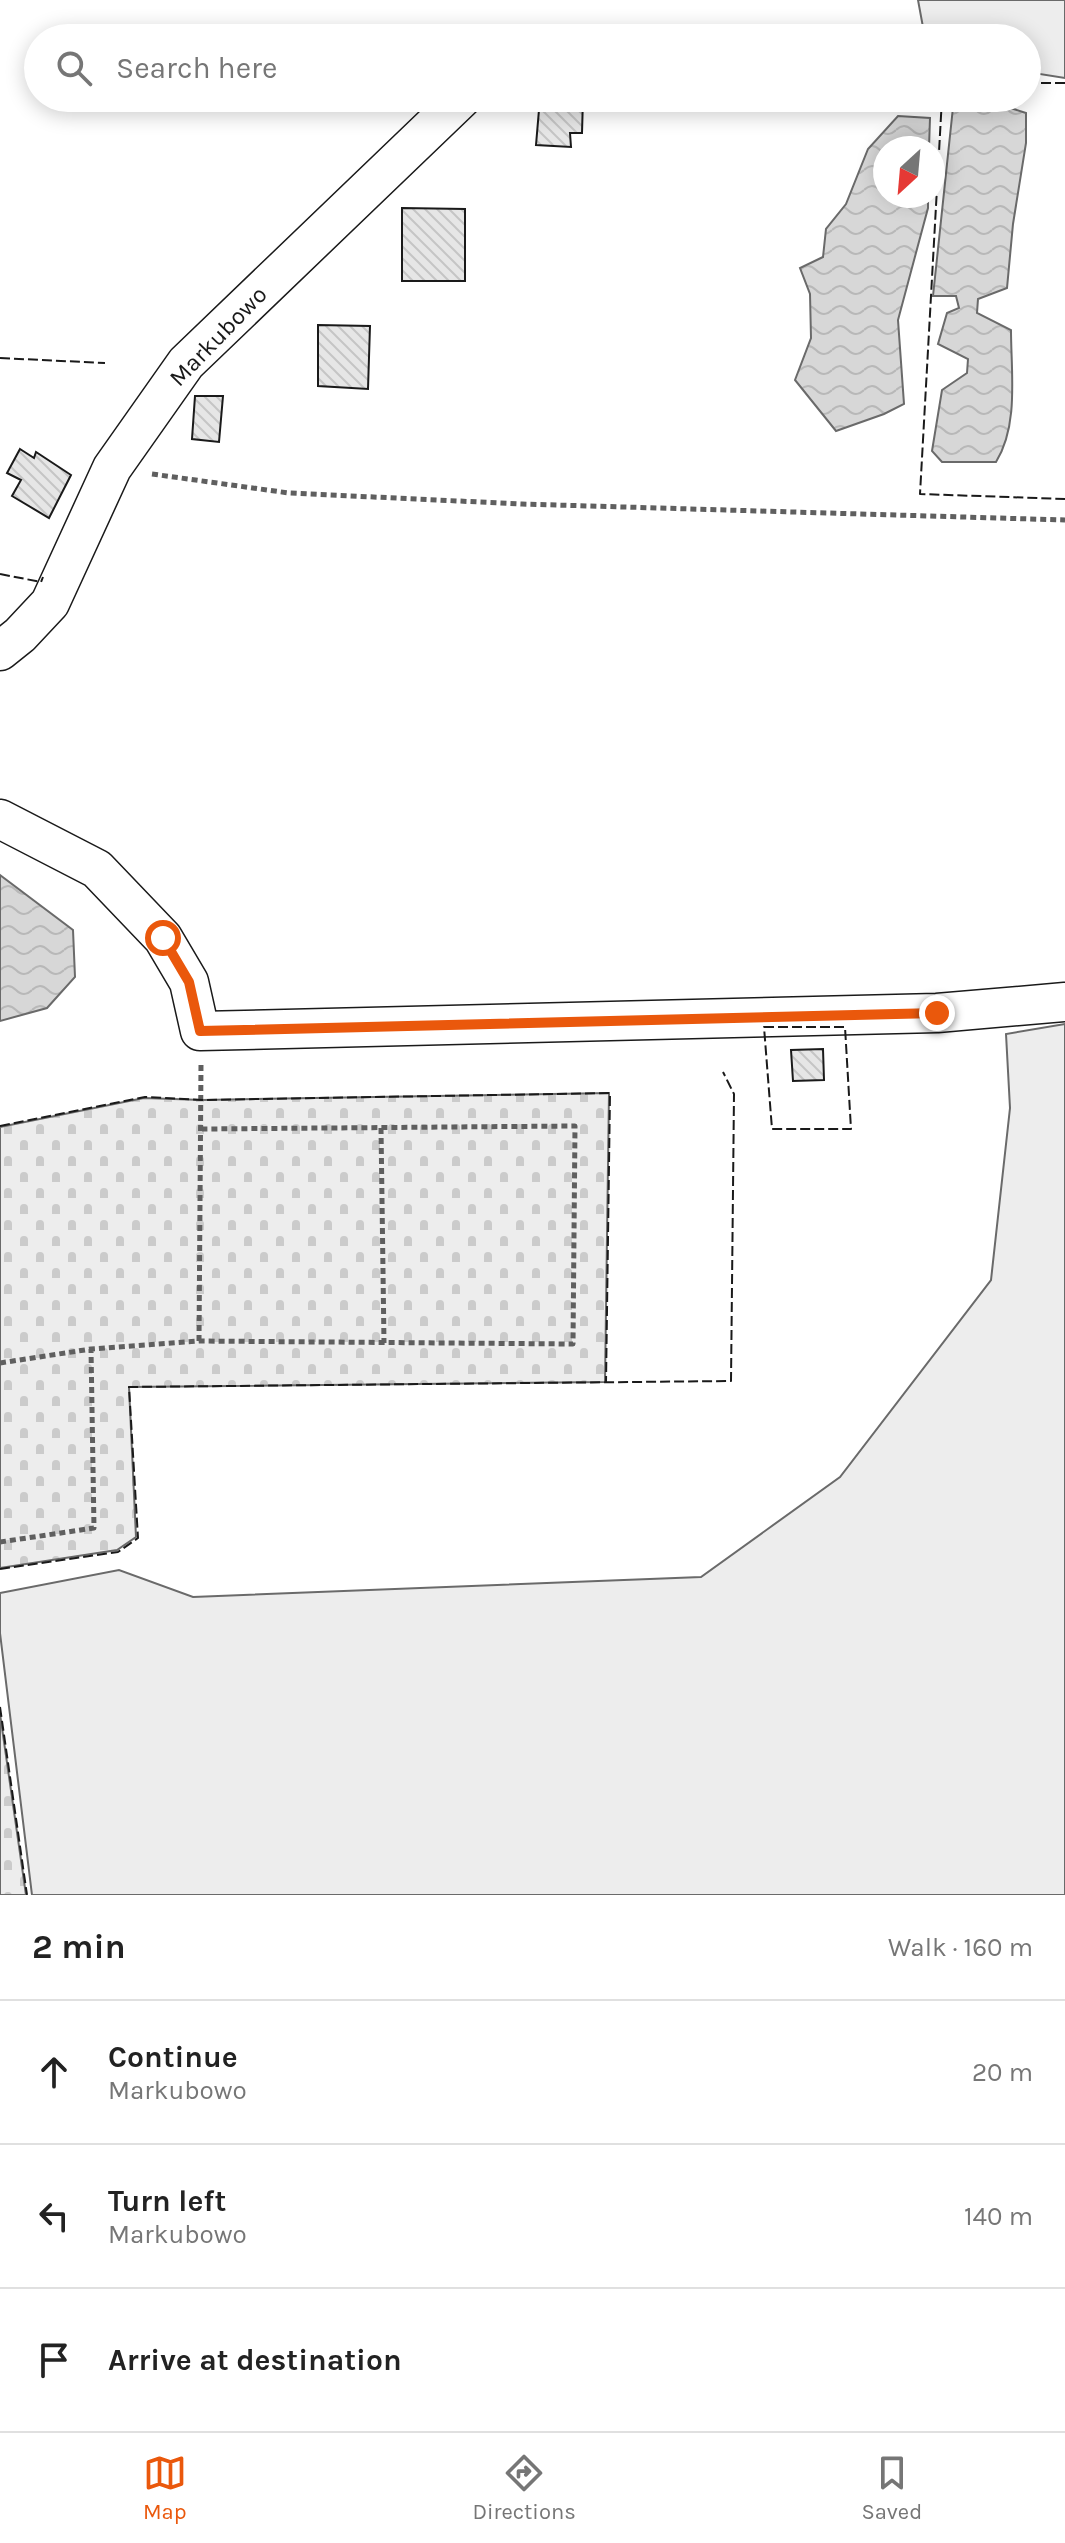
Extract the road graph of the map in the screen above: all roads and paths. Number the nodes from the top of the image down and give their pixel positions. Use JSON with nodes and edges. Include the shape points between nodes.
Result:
{"nodes":[{"id":1,"x":447,"y":112,"type":"edge"},
{"id":2,"x":112,"y":468,"type":"junction"},
{"id":3,"x":1065,"y":520,"type":"edge"},
{"id":4,"x":0,"y":651,"type":"edge"},
{"id":5,"x":0,"y":819,"type":"edge"},
{"id":6,"x":1065,"y":1002,"type":"edge"},
{"id":7,"x":200,"y":1031,"type":"junction"},
{"id":8,"x":381,"y":1128,"type":"junction"},
{"id":9,"x":202,"y":1129,"type":"junction"},
{"id":10,"x":199,"y":1341,"type":"junction"},
{"id":11,"x":384,"y":1343,"type":"junction"},
{"id":12,"x":91,"y":1349,"type":"junction"},
{"id":13,"x":0,"y":1363,"type":"edge"},
{"id":14,"x":0,"y":1542,"type":"edge"}],
"edges":[{"from":1,"to":2,"type":"street","name":"Markubowo","via":[[186,363]]},
{"from":2,"to":3,"type":"path","via":[[289,493]]},
{"from":2,"to":4,"type":"street","name":"Markubowo","via":[[50,603]]},
{"from":5,"to":7,"type":"street","via":[[97,869],[163,938],[189,982]]},
{"from":6,"to":7,"type":"street","via":[[937,1013]]},
{"from":7,"to":9,"type":"path"},
{"from":8,"to":9,"type":"path"},
{"from":8,"to":11,"type":"path"},
{"from":8,"to":11,"type":"path","via":[[575,1126],[573,1344]]},
{"from":9,"to":10,"type":"path"},
{"from":10,"to":11,"type":"path"},
{"from":10,"to":12,"type":"path"},
{"from":12,"to":13,"type":"path"},
{"from":12,"to":14,"type":"path","via":[[94,1528]]}]}
